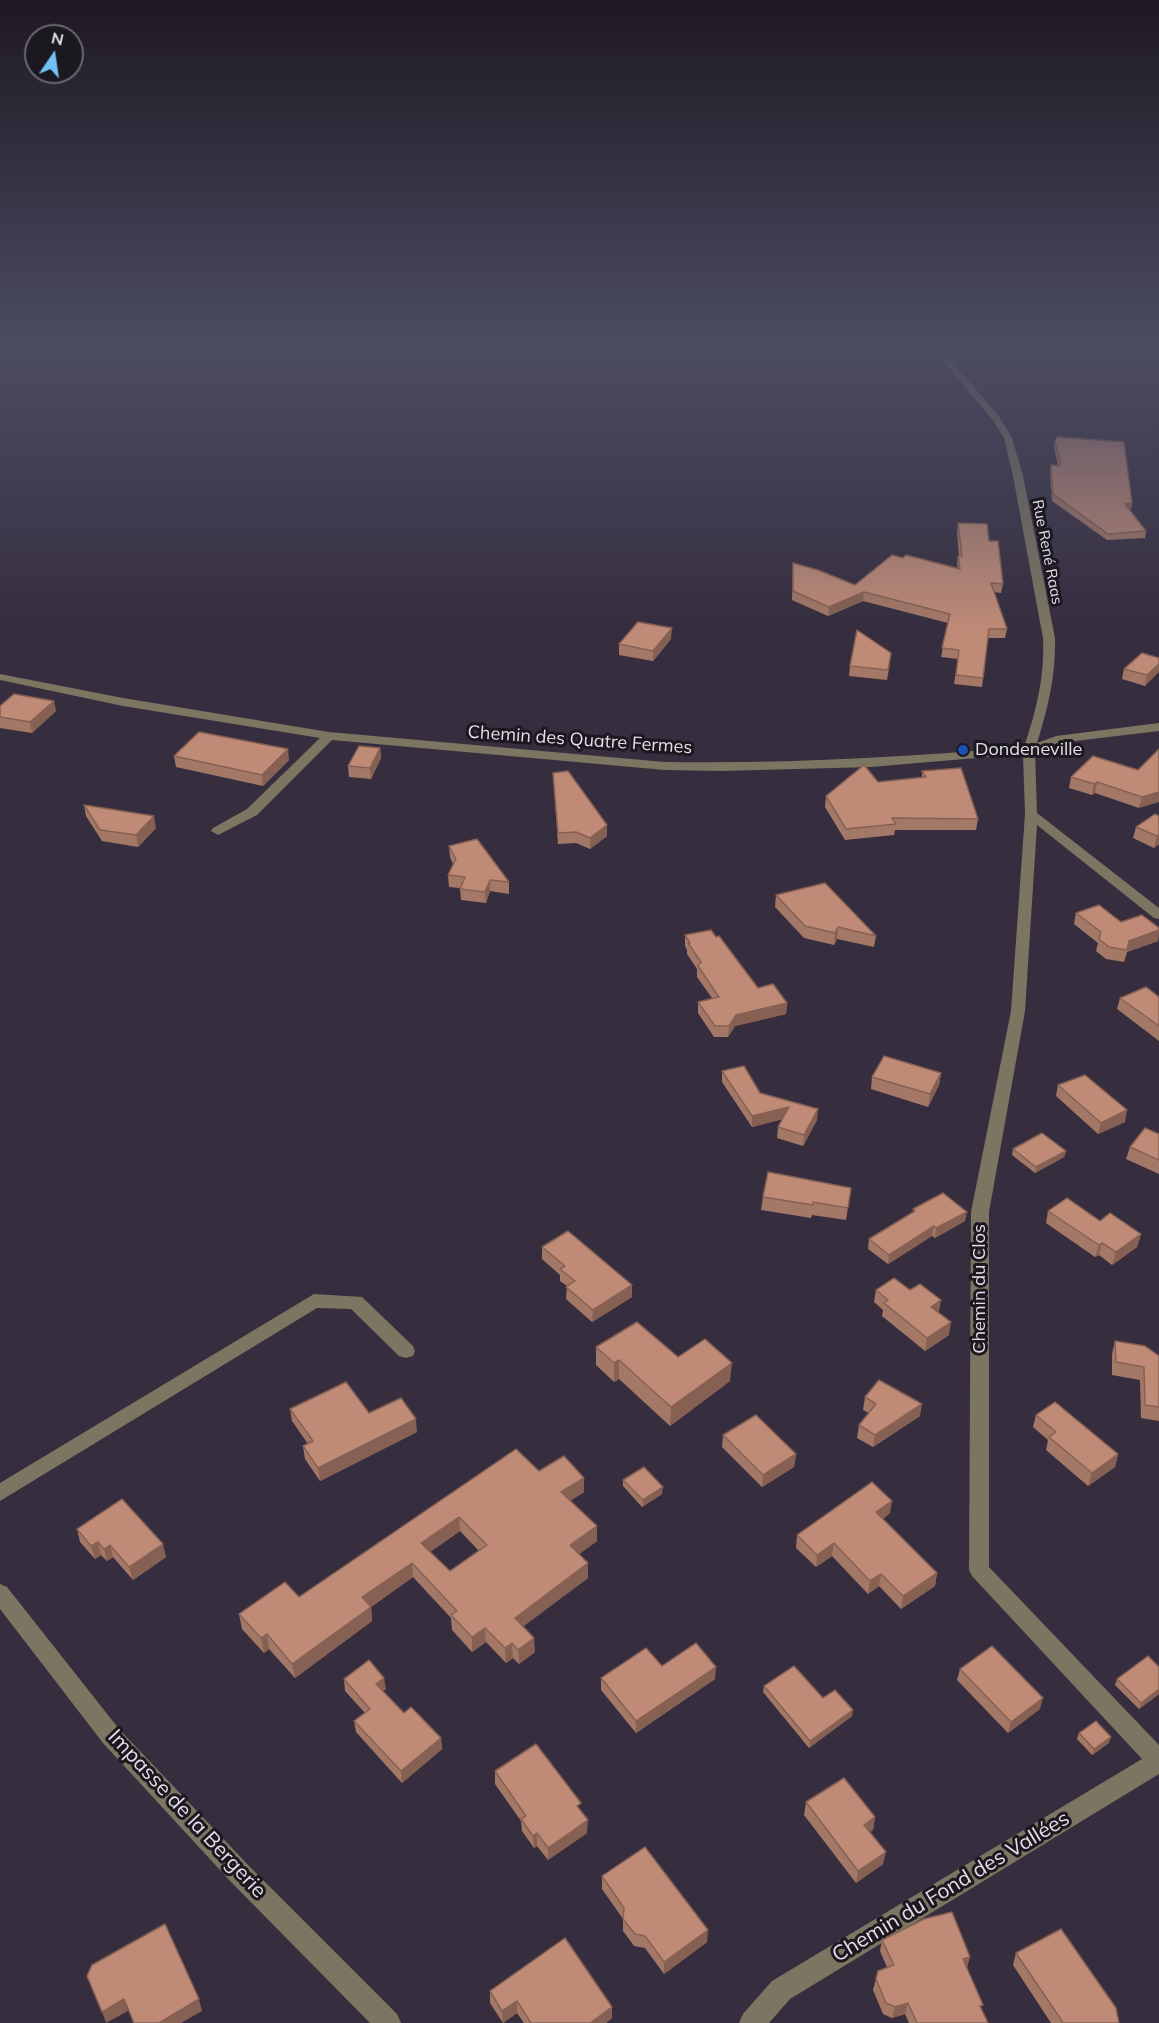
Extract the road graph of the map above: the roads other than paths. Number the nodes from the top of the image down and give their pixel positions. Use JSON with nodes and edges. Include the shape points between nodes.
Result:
{"nodes":[{"id":1,"x":1009,"y":442,"type":"edge"},
{"id":2,"x":0,"y":677,"type":"edge"},
{"id":3,"x":1159,"y":727,"type":"edge"},
{"id":4,"x":329,"y":736,"type":"junction"},
{"id":5,"x":1029,"y":750,"type":"junction"},
{"id":6,"x":1031,"y":813,"type":"junction"},
{"id":7,"x":218,"y":831,"type":"dead end"},
{"id":8,"x":1159,"y":915,"type":"edge"},
{"id":9,"x":406,"y":1351,"type":"dead end"},
{"id":10,"x":0,"y":1493,"type":"edge"},
{"id":11,"x":0,"y":1593,"type":"edge"},
{"id":12,"x":1159,"y":1761,"type":"edge"},
{"id":13,"x":388,"y":2023,"type":"edge"},
{"id":14,"x":752,"y":2023,"type":"edge"}],
"edges":[{"from":1,"to":5,"type":"street","name":"Rue René Raas","via":[[1049,646],[1043,706]]},
{"from":2,"to":4,"type":"street","name":"Chemin des Quatre Fermes"},
{"from":3,"to":5,"type":"street","name":"Chemin des Quatre Fermes","via":[[1056,740]]},
{"from":4,"to":5,"type":"street","name":"Chemin des Quatre Fermes","via":[[665,766],[871,763]]},
{"from":4,"to":7,"type":"street","via":[[252,812]]},
{"from":5,"to":6,"type":"street","name":"Chemin du Clos"},
{"from":6,"to":8,"type":"street"},
{"from":6,"to":12,"type":"street","name":"Chemin du Clos","via":[[1018,1011],[980,1212],[979,1570]]},
{"from":9,"to":10,"type":"street","via":[[356,1302],[314,1301]]},
{"from":11,"to":13,"type":"street","name":"Impasse de la Bergerie","via":[[111,1736]]},
{"from":12,"to":14,"type":"street","name":"Chemin du Fond des Vallées","via":[[781,1990]]}]}
